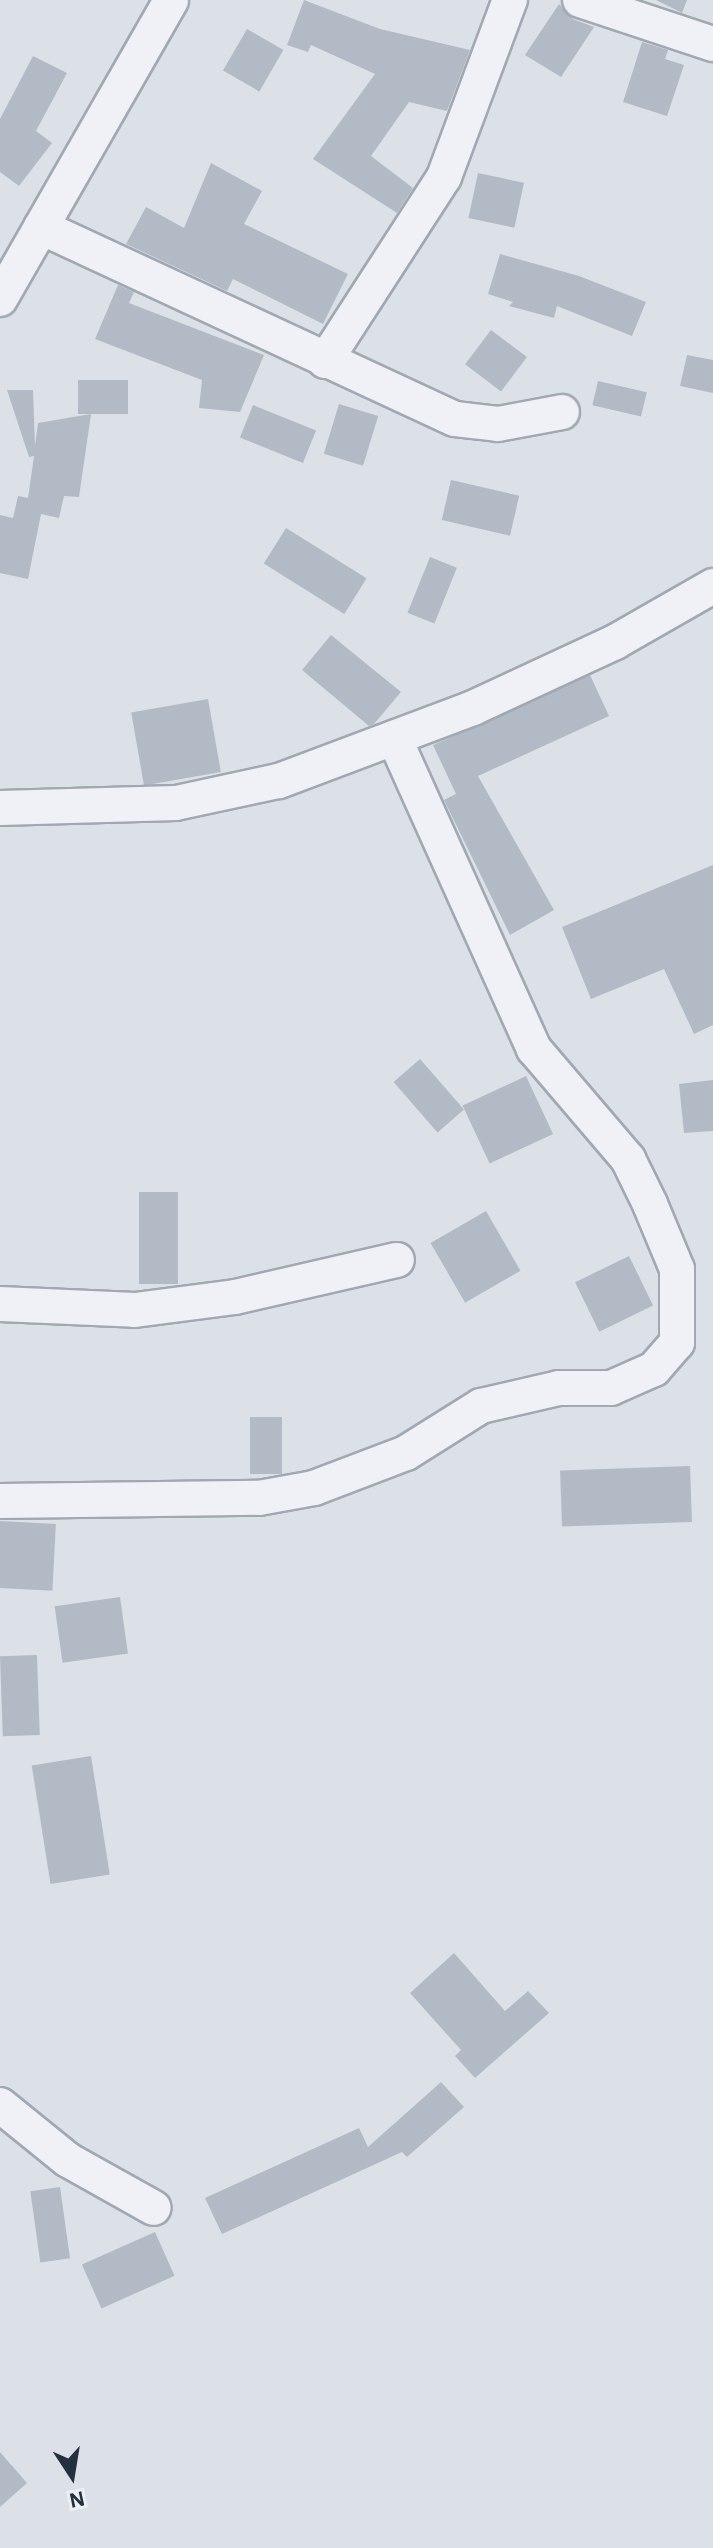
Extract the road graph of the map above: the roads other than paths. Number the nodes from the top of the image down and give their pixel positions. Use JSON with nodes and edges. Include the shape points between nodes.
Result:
{"nodes":[{"id":1,"x":171,"y":0,"type":"edge"},
{"id":2,"x":510,"y":0,"type":"edge"},
{"id":3,"x":580,"y":0,"type":"edge"},
{"id":4,"x":713,"y":44,"type":"edge"},
{"id":5,"x":41,"y":227,"type":"junction"},
{"id":6,"x":0,"y":299,"type":"edge"},
{"id":7,"x":325,"y":361,"type":"junction"},
{"id":8,"x":562,"y":412,"type":"dead end"},
{"id":9,"x":713,"y":586,"type":"edge"},
{"id":10,"x":394,"y":738,"type":"junction"},
{"id":11,"x":0,"y":808,"type":"edge"},
{"id":12,"x":397,"y":1260,"type":"dead end"},
{"id":13,"x":0,"y":1304,"type":"edge"},
{"id":14,"x":0,"y":1501,"type":"edge"},
{"id":15,"x":0,"y":2105,"type":"edge"},
{"id":16,"x":154,"y":2208,"type":"dead end"}],
"edges":[{"from":1,"to":5,"type":"street"},
{"from":2,"to":7,"type":"street","via":[[444,177]]},
{"from":3,"to":4,"type":"street"},
{"from":5,"to":6,"type":"street"},
{"from":5,"to":7,"type":"street"},
{"from":7,"to":8,"type":"street","via":[[455,419],[498,424]]},
{"from":9,"to":10,"type":"street","via":[[615,642]]},
{"from":10,"to":11,"type":"street","via":[[279,781],[176,803]]},
{"from":10,"to":14,"type":"street","via":[[534,1049],[628,1159],[650,1204],[677,1269],[677,1343],[654,1369],[611,1388],[559,1388],[481,1406],[406,1453],[314,1488],[259,1498]]},
{"from":12,"to":13,"type":"street","via":[[235,1297],[135,1310]]},
{"from":15,"to":16,"type":"street","via":[[68,2160]]}]}
